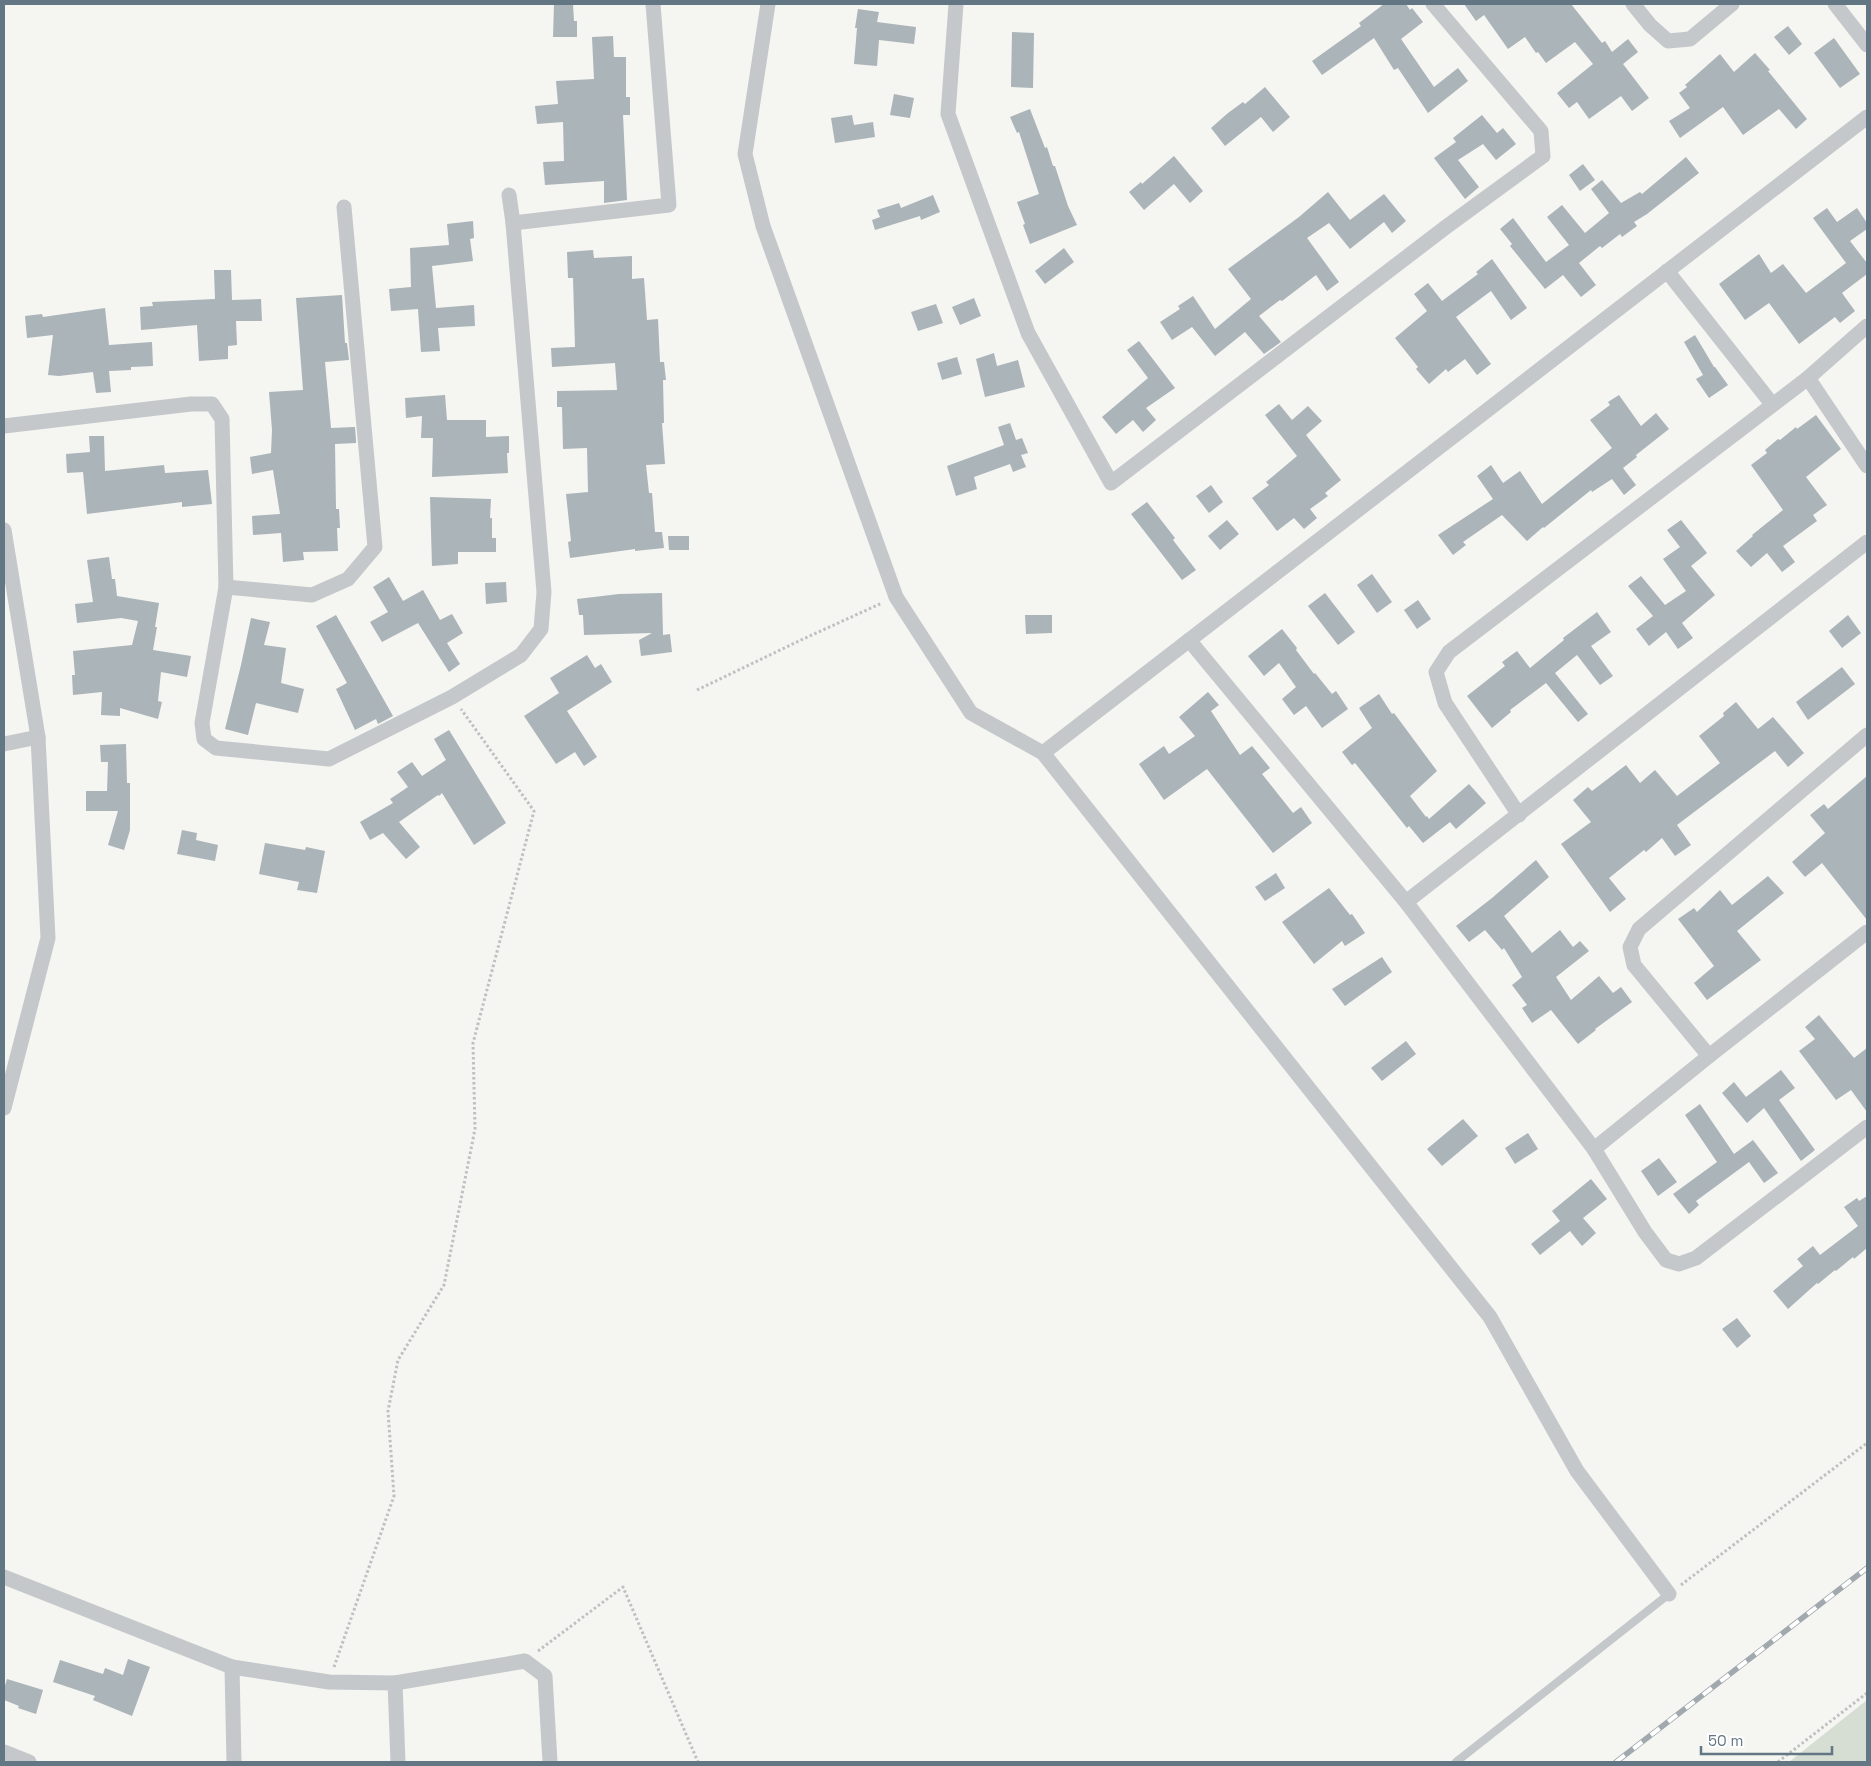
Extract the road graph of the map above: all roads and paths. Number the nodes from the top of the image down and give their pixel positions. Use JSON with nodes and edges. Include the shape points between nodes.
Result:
{"nodes":[{"id":1,"x":653,"y":4,"type":"edge"},
{"id":2,"x":768,"y":4,"type":"edge"},
{"id":3,"x":956,"y":4,"type":"edge"},
{"id":4,"x":1433,"y":4,"type":"edge"},
{"id":5,"x":1633,"y":4,"type":"edge"},
{"id":6,"x":1732,"y":4,"type":"edge"},
{"id":7,"x":1835,"y":4,"type":"edge"},
{"id":8,"x":1867,"y":45,"type":"edge"},
{"id":9,"x":1867,"y":117,"type":"edge"},
{"id":10,"x":509,"y":195,"type":"dead end"},
{"id":11,"x":344,"y":207,"type":"dead end"},
{"id":12,"x":513,"y":223,"type":"junction"},
{"id":13,"x":1667,"y":271,"type":"junction"},
{"id":14,"x":1867,"y":326,"type":"edge"},
{"id":15,"x":1808,"y":378,"type":"junction"},
{"id":16,"x":1772,"y":404,"type":"junction"},
{"id":17,"x":4,"y":426,"type":"edge"},
{"id":18,"x":1867,"y":466,"type":"edge"},
{"id":19,"x":4,"y":530,"type":"edge"},
{"id":20,"x":1867,"y":542,"type":"edge"},
{"id":21,"x":226,"y":587,"type":"junction"},
{"id":22,"x":896,"y":597,"type":"junction"},
{"id":23,"x":1189,"y":640,"type":"junction"},
{"id":24,"x":697,"y":690,"type":"dead end"},
{"id":25,"x":452,"y":697,"type":"junction"},
{"id":26,"x":1867,"y":735,"type":"edge"},
{"id":27,"x":38,"y":736,"type":"junction"},
{"id":28,"x":4,"y":744,"type":"edge"},
{"id":29,"x":1043,"y":753,"type":"junction"},
{"id":30,"x":1519,"y":814,"type":"junction"},
{"id":31,"x":1406,"y":902,"type":"junction"},
{"id":32,"x":1867,"y":932,"type":"edge"},
{"id":33,"x":1709,"y":1056,"type":"junction"},
{"id":34,"x":4,"y":1108,"type":"edge"},
{"id":35,"x":1867,"y":1127,"type":"edge"},
{"id":36,"x":1594,"y":1149,"type":"junction"},
{"id":37,"x":1867,"y":1443,"type":"edge"},
{"id":38,"x":4,"y":1577,"type":"edge"},
{"id":39,"x":1669,"y":1594,"type":"junction"},
{"id":40,"x":525,"y":1661,"type":"junction"},
{"id":41,"x":232,"y":1667,"type":"junction"},
{"id":42,"x":329,"y":1682,"type":"junction"},
{"id":43,"x":395,"y":1683,"type":"junction"},
{"id":44,"x":1867,"y":1693,"type":"edge"},
{"id":45,"x":4,"y":1752,"type":"edge"},
{"id":46,"x":29,"y":1762,"type":"edge"},
{"id":47,"x":234,"y":1762,"type":"edge"},
{"id":48,"x":398,"y":1762,"type":"edge"},
{"id":49,"x":550,"y":1762,"type":"edge"},
{"id":50,"x":698,"y":1762,"type":"edge"},
{"id":51,"x":1456,"y":1762,"type":"edge"},
{"id":52,"x":1778,"y":1762,"type":"edge"}],
"edges":[{"from":1,"to":12,"type":"street","via":[[669,204]]},
{"from":2,"to":22,"type":"street","via":[[745,154],[763,226]]},
{"from":3,"to":4,"type":"street","via":[[948,114],[1028,333],[1110,483],[1543,156],[1541,131]]},
{"from":5,"to":6,"type":"street","via":[[1668,41],[1690,39]]},
{"from":7,"to":8,"type":"street"},
{"from":9,"to":13,"type":"street"},
{"from":10,"to":12,"type":"street"},
{"from":11,"to":21,"type":"street","via":[[374,547],[348,579],[312,595]]},
{"from":12,"to":25,"type":"street","via":[[544,592],[541,629],[521,654]]},
{"from":13,"to":16,"type":"street"},
{"from":13,"to":23,"type":"street"},
{"from":14,"to":15,"type":"street"},
{"from":15,"to":16,"type":"street"},
{"from":15,"to":18,"type":"street"},
{"from":16,"to":30,"type":"street","via":[[1449,652],[1436,672],[1445,703]]},
{"from":17,"to":21,"type":"street","via":[[212,404],[222,419]]},
{"from":19,"to":27,"type":"street"},
{"from":20,"to":30,"type":"street"},
{"from":21,"to":25,"type":"street","via":[[202,723],[204,739],[216,748],[329,759]]},
{"from":22,"to":24,"type":"path"},
{"from":22,"to":29,"type":"street","via":[[971,713]]},
{"from":23,"to":29,"type":"street"},
{"from":23,"to":31,"type":"street"},
{"from":25,"to":42,"type":"path","via":[[534,811],[474,1043],[475,1129],[444,1285],[398,1360],[388,1411],[394,1496]]},
{"from":26,"to":33,"type":"street","via":[[1639,930],[1630,947],[1634,965]]},
{"from":27,"to":28,"type":"street"},
{"from":27,"to":34,"type":"street","via":[[48,938]]},
{"from":29,"to":39,"type":"street","via":[[1490,1318],[1577,1471]]},
{"from":30,"to":31,"type":"street"},
{"from":31,"to":36,"type":"street"},
{"from":32,"to":33,"type":"street"},
{"from":33,"to":36,"type":"street"},
{"from":35,"to":36,"type":"street","via":[[1696,1258],[1679,1264],[1666,1260],[1644,1232]]},
{"from":37,"to":39,"type":"path"},
{"from":38,"to":41,"type":"street"},
{"from":39,"to":51,"type":"lane"},
{"from":40,"to":43,"type":"street"},
{"from":40,"to":49,"type":"street","via":[[545,1676]]},
{"from":40,"to":50,"type":"path","via":[[624,1587]]},
{"from":41,"to":42,"type":"street"},
{"from":41,"to":47,"type":"street"},
{"from":42,"to":43,"type":"street"},
{"from":43,"to":48,"type":"street"},
{"from":44,"to":52,"type":"path"},
{"from":45,"to":46,"type":"street"}]}
